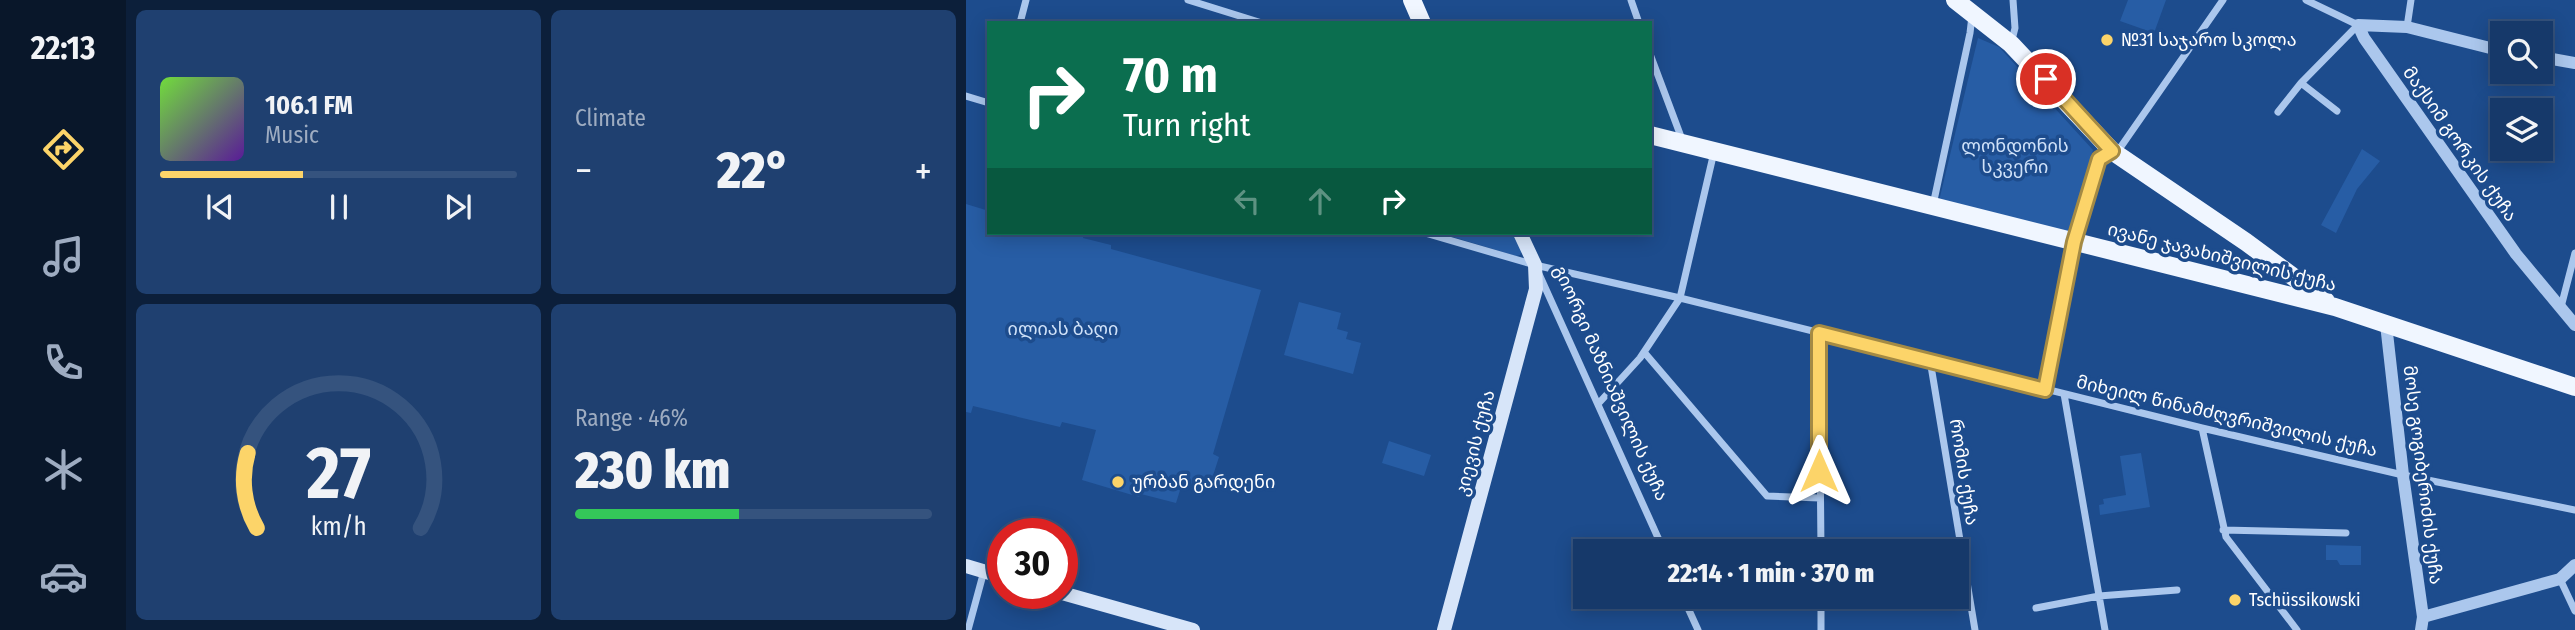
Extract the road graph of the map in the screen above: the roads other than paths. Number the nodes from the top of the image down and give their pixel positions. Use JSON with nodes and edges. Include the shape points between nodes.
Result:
{"nodes":[{"id":1,"x":1026,"y":0,"type":"edge"},
{"id":2,"x":1188,"y":0,"type":"edge"},
{"id":3,"x":1412,"y":0,"type":"edge"},
{"id":4,"x":1631,"y":0,"type":"edge"},
{"id":5,"x":1955,"y":0,"type":"edge"},
{"id":6,"x":2013,"y":0,"type":"edge"},
{"id":7,"x":2223,"y":0,"type":"edge"},
{"id":8,"x":2306,"y":0,"type":"edge"},
{"id":9,"x":2411,"y":0,"type":"edge"},
{"id":10,"x":1972,"y":12,"type":"junction"},
{"id":11,"x":1021,"y":21,"type":"edge"},
{"id":12,"x":1256,"y":21,"type":"edge"},
{"id":13,"x":1421,"y":21,"type":"edge"},
{"id":14,"x":1638,"y":21,"type":"edge"},
{"id":15,"x":2358,"y":24,"type":"junction"},
{"id":16,"x":2406,"y":27,"type":"junction"},
{"id":17,"x":2011,"y":44,"type":"junction"},
{"id":18,"x":2490,"y":48,"type":"edge"},
{"id":19,"x":1652,"y":59,"type":"edge"},
{"id":20,"x":2553,"y":59,"type":"edge"},
{"id":21,"x":2575,"y":63,"type":"edge"},
{"id":22,"x":2301,"y":83,"type":"junction"},
{"id":23,"x":966,"y":96,"type":"edge"},
{"id":24,"x":987,"y":102,"type":"edge"},
{"id":25,"x":2337,"y":111,"type":"dead end"},
{"id":26,"x":2278,"y":112,"type":"dead end"},
{"id":27,"x":1652,"y":135,"type":"edge"},
{"id":28,"x":1683,"y":143,"type":"junction"},
{"id":29,"x":2112,"y":151,"type":"junction"},
{"id":30,"x":1714,"y":152,"type":"junction"},
{"id":31,"x":1933,"y":205,"type":"junction"},
{"id":32,"x":1432,"y":235,"type":"edge"},
{"id":33,"x":1521,"y":235,"type":"edge"},
{"id":34,"x":2074,"y":242,"type":"junction"},
{"id":35,"x":2575,"y":253,"type":"edge"},
{"id":36,"x":1535,"y":265,"type":"junction"},
{"id":37,"x":2284,"y":269,"type":"junction"},
{"id":38,"x":2283,"y":295,"type":"junction"},
{"id":39,"x":1680,"y":298,"type":"junction"},
{"id":40,"x":2335,"y":307,"type":"junction"},
{"id":41,"x":2561,"y":307,"type":"junction"},
{"id":42,"x":2386,"y":324,"type":"junction"},
{"id":43,"x":2575,"y":325,"type":"edge"},
{"id":44,"x":1819,"y":333,"type":"junction"},
{"id":45,"x":1644,"y":352,"type":"junction"},
{"id":46,"x":1930,"y":360,"type":"junction"},
{"id":47,"x":2575,"y":387,"type":"edge"},
{"id":48,"x":2045,"y":390,"type":"junction"},
{"id":49,"x":2064,"y":394,"type":"junction"},
{"id":50,"x":1598,"y":404,"type":"junction"},
{"id":51,"x":2202,"y":428,"type":"junction"},
{"id":52,"x":2403,"y":475,"type":"junction"},
{"id":53,"x":1820,"y":498,"type":"junction"},
{"id":54,"x":2575,"y":510,"type":"edge"},
{"id":55,"x":2223,"y":530,"type":"junction"},
{"id":56,"x":2346,"y":533,"type":"dead end"},
{"id":57,"x":1659,"y":539,"type":"edge"},
{"id":58,"x":1821,"y":539,"type":"edge"},
{"id":59,"x":2575,"y":565,"type":"edge"},
{"id":60,"x":966,"y":566,"type":"edge"},
{"id":61,"x":984,"y":572,"type":"junction"},
{"id":62,"x":987,"y":573,"type":"edge"},
{"id":63,"x":2560,"y":579,"type":"junction"},
{"id":64,"x":2177,"y":590,"type":"dead end"},
{"id":65,"x":2099,"y":596,"type":"junction"},
{"id":66,"x":1078,"y":598,"type":"edge"},
{"id":67,"x":2035,"y":608,"type":"dead end"},
{"id":68,"x":1689,"y":609,"type":"edge"},
{"id":69,"x":1821,"y":609,"type":"edge"},
{"id":70,"x":2575,"y":611,"type":"edge"},
{"id":71,"x":2422,"y":623,"type":"edge"},
{"id":72,"x":968,"y":630,"type":"edge"},
{"id":73,"x":1193,"y":630,"type":"edge"},
{"id":74,"x":1444,"y":630,"type":"edge"},
{"id":75,"x":1698,"y":630,"type":"edge"},
{"id":76,"x":1821,"y":630,"type":"edge"},
{"id":77,"x":1975,"y":630,"type":"edge"},
{"id":78,"x":2105,"y":630,"type":"edge"},
{"id":79,"x":2297,"y":630,"type":"edge"}],
"edges":[{"from":1,"to":11,"type":"street"},
{"from":2,"to":12,"type":"street"},
{"from":3,"to":13,"type":"main road"},
{"from":4,"to":14,"type":"street"},
{"from":5,"to":10,"type":"main road"},
{"from":6,"to":17,"type":"street"},
{"from":7,"to":29,"type":"street","via":[[2120,148]]},
{"from":8,"to":15,"type":"street"},
{"from":9,"to":16,"type":"street"},
{"from":10,"to":17,"type":"main road"},
{"from":10,"to":31,"type":"street"},
{"from":15,"to":16,"type":"street"},
{"from":15,"to":22,"type":"street"},
{"from":15,"to":41,"type":"street","name":"მაქსიმ გორკის ქუჩა","via":[[2516,254]]},
{"from":16,"to":18,"type":"street"},
{"from":17,"to":29,"type":"main road"},
{"from":19,"to":28,"type":"street"},
{"from":20,"to":21,"type":"street"},
{"from":22,"to":25,"type":"street"},
{"from":22,"to":26,"type":"street"},
{"from":23,"to":24,"type":"street"},
{"from":27,"to":28,"type":"main road","name":"ივანე ჯავახიშვილის ქუჩა"},
{"from":28,"to":30,"type":"main road","name":"ივანე ჯავახიშვილის ქუჩა"},
{"from":29,"to":34,"type":"street","via":[[2099,159]]},
{"from":29,"to":37,"type":"main road"},
{"from":30,"to":31,"type":"main road","name":"ივანე ჯავახიშვილის ქუჩა"},
{"from":30,"to":39,"type":"street"},
{"from":31,"to":34,"type":"main road","name":"ივანე ჯავახიშვილის ქუჩა"},
{"from":32,"to":36,"type":"street","name":"მიხეილ წინამძღვრიშვილის ქუჩა"},
{"from":33,"to":36,"type":"main road","name":"გიორგი მაზნიაშვილის ქუჩა"},
{"from":34,"to":38,"type":"main road","name":"ივანე ჯავახიშვილის ქუჩა"},
{"from":34,"to":48,"type":"street"},
{"from":35,"to":41,"type":"street"},
{"from":36,"to":39,"type":"street","name":"მიხეილ წინამძღვრიშვილის ქუჩა"},
{"from":36,"to":50,"type":"street","name":"გიორგი მაზნიაშვილის ქუჩა"},
{"from":36,"to":74,"type":"main road","name":"კიევის ქუჩა","via":[[1536,289]]},
{"from":37,"to":38,"type":"main road","via":[[2292,284]]},
{"from":37,"to":40,"type":"main road"},
{"from":38,"to":40,"type":"main road","name":"ივანე ჯავახიშვილის ქუჩა"},
{"from":39,"to":44,"type":"street","name":"მიხეილ წინამძღვრიშვილის ქუჩა"},
{"from":39,"to":45,"type":"street"},
{"from":40,"to":42,"type":"main road","name":"ივანე ჯავახიშვილის ქუჩა"},
{"from":41,"to":43,"type":"street","name":"მაქსიმ გორკის ქუჩა"},
{"from":42,"to":47,"type":"main road","name":"ივანე ჯავახიშვილის ქუჩა"},
{"from":42,"to":52,"type":"street","name":"მოსე გოგიბერიძის ქუჩა"},
{"from":44,"to":46,"type":"street","name":"მიხეილ წინამძღვრიშვილის ქუჩა"},
{"from":44,"to":53,"type":"street"},
{"from":45,"to":50,"type":"street"},
{"from":45,"to":53,"type":"street","via":[[1767,496]]},
{"from":46,"to":48,"type":"street","name":"მიხეილ წინამძღვრიშვილის ქუჩა"},
{"from":46,"to":77,"type":"street","name":"რომის ქუჩა"},
{"from":48,"to":49,"type":"street","name":"მიხეილ წინამძღვრიშვილის ქუჩა"},
{"from":49,"to":51,"type":"street","name":"მიხეილ წინამძღვრიშვილის ქუჩა"},
{"from":49,"to":65,"type":"street"},
{"from":50,"to":57,"type":"street","name":"გიორგი მაზნიაშვილის ქუჩა"},
{"from":51,"to":52,"type":"street","name":"მიხეილ წინამძღვრიშვილის ქუჩა"},
{"from":51,"to":55,"type":"street"},
{"from":52,"to":54,"type":"street","name":"მიხეილ წინამძღვრიშვილის ქუჩა"},
{"from":52,"to":71,"type":"street","name":"მოსე გოგიბერიძის ქუჩა"},
{"from":53,"to":58,"type":"street"},
{"from":55,"to":56,"type":"street"},
{"from":55,"to":79,"type":"street"},
{"from":59,"to":63,"type":"street"},
{"from":60,"to":61,"type":"main road"},
{"from":61,"to":62,"type":"main road"},
{"from":61,"to":72,"type":"street"},
{"from":63,"to":70,"type":"street"},
{"from":63,"to":71,"type":"street"},
{"from":64,"to":65,"type":"street"},
{"from":65,"to":67,"type":"street"},
{"from":65,"to":78,"type":"street"},
{"from":66,"to":73,"type":"main road"},
{"from":68,"to":75,"type":"street"},
{"from":69,"to":76,"type":"street"}]}
